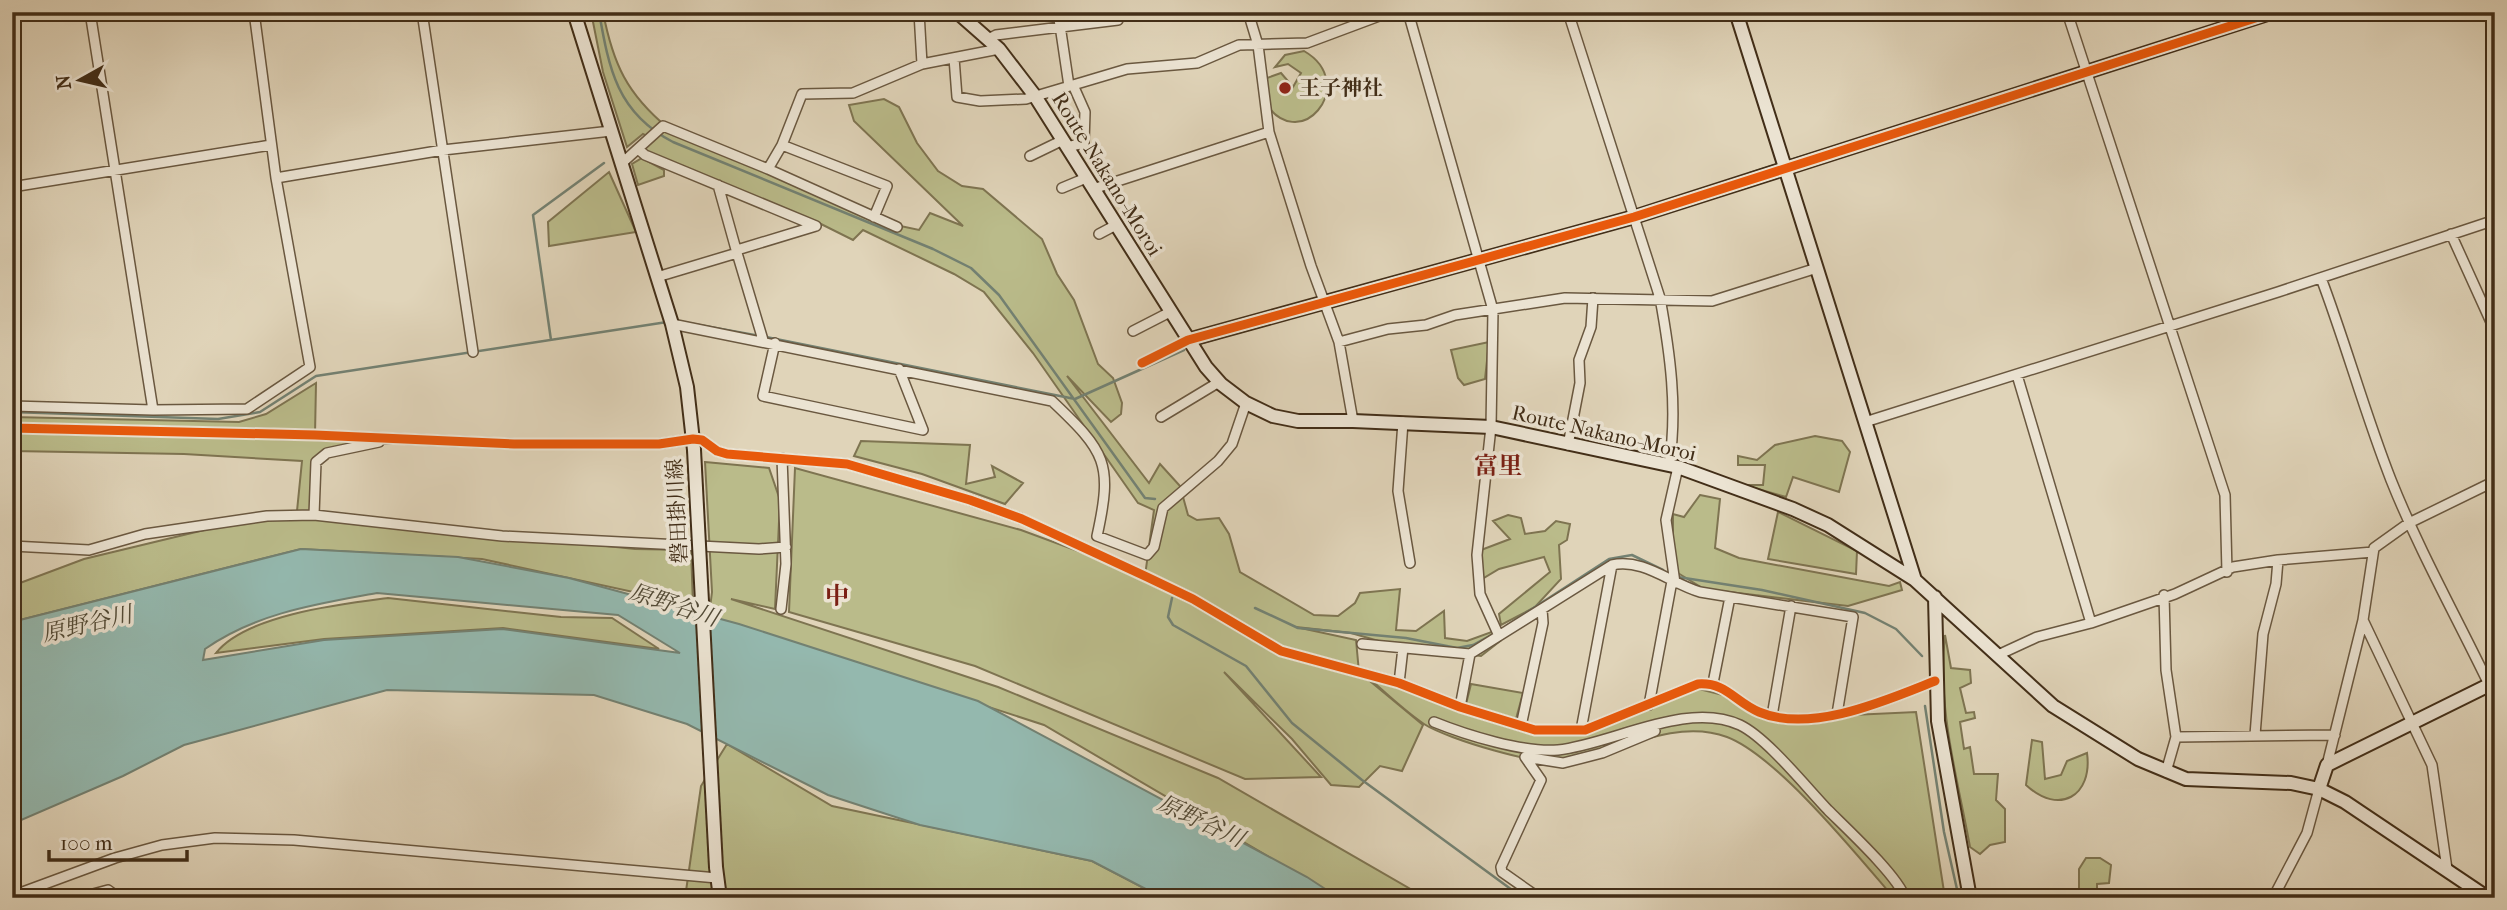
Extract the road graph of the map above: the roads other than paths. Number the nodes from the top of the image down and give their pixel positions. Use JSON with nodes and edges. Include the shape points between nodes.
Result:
{"nodes":[{"id":1,"x":90,"y":12,"type":"edge"},
{"id":2,"x":254,"y":12,"type":"edge"},
{"id":3,"x":422,"y":12,"type":"edge"},
{"id":4,"x":574,"y":12,"type":"edge"},
{"id":5,"x":919,"y":12,"type":"edge"},
{"id":6,"x":957,"y":12,"type":"edge"},
{"id":7,"x":1248,"y":12,"type":"edge"},
{"id":8,"x":1390,"y":12,"type":"edge"},
{"id":9,"x":1408,"y":12,"type":"edge"},
{"id":10,"x":1568,"y":12,"type":"edge"},
{"id":11,"x":1736,"y":12,"type":"edge"},
{"id":12,"x":2067,"y":12,"type":"edge"},
{"id":13,"x":2274,"y":12,"type":"edge"},
{"id":14,"x":1060,"y":17,"type":"edge"},
{"id":15,"x":1118,"y":20,"type":"dead end"},
{"id":16,"x":988,"y":39,"type":"junction"},
{"id":17,"x":1258,"y":45,"type":"junction"},
{"id":18,"x":999,"y":49,"type":"junction"},
{"id":19,"x":954,"y":58,"type":"junction"},
{"id":20,"x":922,"y":64,"type":"junction"},
{"id":21,"x":2087,"y":73,"type":"junction"},
{"id":22,"x":1071,"y":85,"type":"junction"},
{"id":23,"x":1035,"y":96,"type":"junction"},
{"id":24,"x":611,"y":131,"type":"junction"},
{"id":25,"x":1269,"y":132,"type":"junction"},
{"id":26,"x":1065,"y":144,"type":"junction"},
{"id":27,"x":271,"y":145,"type":"junction"},
{"id":28,"x":782,"y":145,"type":"junction"},
{"id":29,"x":638,"y":149,"type":"junction"},
{"id":30,"x":443,"y":150,"type":"junction"},
{"id":31,"x":1030,"y":156,"type":"dead end"},
{"id":32,"x":621,"y":164,"type":"junction"},
{"id":33,"x":1786,"y":167,"type":"junction"},
{"id":34,"x":768,"y":169,"type":"junction"},
{"id":35,"x":115,"y":170,"type":"junction"},
{"id":36,"x":276,"y":178,"type":"junction"},
{"id":37,"x":1089,"y":183,"type":"junction"},
{"id":38,"x":718,"y":186,"type":"junction"},
{"id":39,"x":12,"y":187,"type":"edge"},
{"id":40,"x":1062,"y":188,"type":"dead end"},
{"id":41,"x":1634,"y":217,"type":"junction"},
{"id":42,"x":874,"y":218,"type":"junction"},
{"id":43,"x":2495,"y":220,"type":"edge"},
{"id":44,"x":1116,"y":225,"type":"junction"},
{"id":45,"x":897,"y":227,"type":"dead end"},
{"id":46,"x":1099,"y":234,"type":"dead end"},
{"id":47,"x":2451,"y":234,"type":"junction"},
{"id":48,"x":737,"y":252,"type":"junction"},
{"id":49,"x":1481,"y":259,"type":"junction"},
{"id":50,"x":1817,"y":268,"type":"junction"},
{"id":51,"x":657,"y":277,"type":"junction"},
{"id":52,"x":2321,"y":278,"type":"junction"},
{"id":53,"x":1660,"y":298,"type":"junction"},
{"id":54,"x":1593,"y":299,"type":"junction"},
{"id":55,"x":1324,"y":304,"type":"junction"},
{"id":56,"x":1493,"y":310,"type":"junction"},
{"id":57,"x":1170,"y":312,"type":"junction"},
{"id":58,"x":672,"y":324,"type":"junction"},
{"id":59,"x":2171,"y":325,"type":"junction"},
{"id":60,"x":1133,"y":331,"type":"dead end"},
{"id":61,"x":2495,"y":331,"type":"edge"},
{"id":62,"x":1188,"y":340,"type":"junction"},
{"id":63,"x":763,"y":341,"type":"junction"},
{"id":64,"x":1339,"y":342,"type":"junction"},
{"id":65,"x":775,"y":343,"type":"junction"},
{"id":66,"x":473,"y":352,"type":"dead end"},
{"id":67,"x":1142,"y":363,"type":"dead end"},
{"id":68,"x":899,"y":369,"type":"junction"},
{"id":69,"x":2017,"y":375,"type":"junction"},
{"id":70,"x":1219,"y":382,"type":"junction"},
{"id":71,"x":1247,"y":403,"type":"junction"},
{"id":72,"x":12,"y":406,"type":"edge"},
{"id":73,"x":153,"y":410,"type":"junction"},
{"id":74,"x":1161,"y":417,"type":"dead end"},
{"id":75,"x":1353,"y":421,"type":"junction"},
{"id":76,"x":1403,"y":422,"type":"junction"},
{"id":77,"x":1865,"y":422,"type":"junction"},
{"id":78,"x":1491,"y":427,"type":"junction"},
{"id":79,"x":12,"y":428,"type":"edge"},
{"id":80,"x":385,"y":440,"type":"junction"},
{"id":81,"x":1568,"y":444,"type":"junction"},
{"id":82,"x":694,"y":445,"type":"junction"},
{"id":83,"x":782,"y":458,"type":"junction"},
{"id":84,"x":1674,"y":466,"type":"junction"},
{"id":85,"x":2495,"y":481,"type":"edge"},
{"id":86,"x":314,"y":515,"type":"junction"},
{"id":87,"x":2409,"y":523,"type":"junction"},
{"id":88,"x":12,"y":546,"type":"edge"},
{"id":89,"x":786,"y":547,"type":"junction"},
{"id":90,"x":2373,"y":552,"type":"junction"},
{"id":91,"x":2278,"y":560,"type":"junction"},
{"id":92,"x":1410,"y":563,"type":"dead end"},
{"id":93,"x":1612,"y":565,"type":"junction"},
{"id":94,"x":2227,"y":572,"type":"junction"},
{"id":95,"x":1915,"y":580,"type":"junction"},
{"id":96,"x":1673,"y":582,"type":"junction"},
{"id":97,"x":2164,"y":595,"type":"junction"},
{"id":98,"x":1730,"y":597,"type":"junction"},
{"id":99,"x":1935,"y":597,"type":"junction"},
{"id":100,"x":1791,"y":606,"type":"junction"},
{"id":101,"x":782,"y":609,"type":"dead end"},
{"id":102,"x":1542,"y":609,"type":"junction"},
{"id":103,"x":2362,"y":620,"type":"junction"},
{"id":104,"x":2091,"y":623,"type":"junction"},
{"id":105,"x":1498,"y":633,"type":"junction"},
{"id":106,"x":1362,"y":644,"type":"dead end"},
{"id":107,"x":1404,"y":648,"type":"junction"},
{"id":108,"x":1470,"y":654,"type":"junction"},
{"id":109,"x":1997,"y":655,"type":"junction"},
{"id":110,"x":1935,"y":681,"type":"junction"},
{"id":111,"x":1399,"y":683,"type":"junction"},
{"id":112,"x":1713,"y":683,"type":"junction"},
{"id":113,"x":2493,"y":688,"type":"edge"},
{"id":114,"x":1649,"y":705,"type":"junction"},
{"id":115,"x":1460,"y":707,"type":"junction"},
{"id":116,"x":1837,"y":714,"type":"junction"},
{"id":117,"x":1772,"y":716,"type":"junction"},
{"id":118,"x":1675,"y":721,"type":"junction"},
{"id":119,"x":2412,"y":721,"type":"junction"},
{"id":120,"x":1434,"y":722,"type":"dead end"},
{"id":121,"x":1521,"y":726,"type":"junction"},
{"id":122,"x":1581,"y":730,"type":"junction"},
{"id":123,"x":2255,"y":735,"type":"junction"},
{"id":124,"x":2335,"y":735,"type":"junction"},
{"id":125,"x":2176,"y":737,"type":"junction"},
{"id":126,"x":2327,"y":765,"type":"junction"},
{"id":127,"x":2166,"y":772,"type":"junction"},
{"id":128,"x":2319,"y":789,"type":"junction"},
{"id":129,"x":2447,"y":869,"type":"junction"},
{"id":130,"x":716,"y":872,"type":"junction"},
{"id":131,"x":2482,"y":894,"type":"edge"},
{"id":132,"x":719,"y":895,"type":"edge"},
{"id":133,"x":12,"y":896,"type":"edge"},
{"id":134,"x":78,"y":898,"type":"edge"},
{"id":135,"x":118,"y":898,"type":"edge"},
{"id":136,"x":1539,"y":898,"type":"edge"},
{"id":137,"x":1905,"y":898,"type":"edge"},
{"id":138,"x":1970,"y":898,"type":"edge"},
{"id":139,"x":2273,"y":898,"type":"edge"}],
"edges":[{"from":1,"to":35,"type":"street"},
{"from":2,"to":27,"type":"street"},
{"from":3,"to":30,"type":"street"},
{"from":4,"to":24,"type":"main road","name":"磐田掛川線"},
{"from":5,"to":20,"type":"street"},
{"from":6,"to":16,"type":"main road","name":"Route Nakano-Moroi"},
{"from":7,"to":17,"type":"street"},
{"from":8,"to":17,"type":"street","via":[[1307,43]]},
{"from":9,"to":49,"type":"street"},
{"from":10,"to":41,"type":"street"},
{"from":11,"to":33,"type":"main road"},
{"from":12,"to":21,"type":"street"},
{"from":13,"to":21,"type":"main road"},
{"from":14,"to":15,"type":"street"},
{"from":14,"to":16,"type":"street"},
{"from":14,"to":22,"type":"street"},
{"from":16,"to":18,"type":"main road","name":"Route Nakano-Moroi"},
{"from":17,"to":22,"type":"street","via":[[1239,46],[1197,63],[1128,69]]},
{"from":17,"to":25,"type":"street"},
{"from":18,"to":19,"type":"street"},
{"from":18,"to":23,"type":"main road","name":"Route Nakano-Moroi"},
{"from":19,"to":20,"type":"street"},
{"from":19,"to":23,"type":"street","via":[[957,97],[980,101]]},
{"from":20,"to":28,"type":"street","via":[[853,93],[802,94]]},
{"from":21,"to":33,"type":"main road"},
{"from":21,"to":59,"type":"street"},
{"from":22,"to":23,"type":"street"},
{"from":22,"to":26,"type":"street","via":[[1085,112],[1084,143]]},
{"from":23,"to":26,"type":"main road","name":"Route Nakano-Moroi"},
{"from":24,"to":30,"type":"street"},
{"from":24,"to":32,"type":"main road","name":"磐田掛川線"},
{"from":25,"to":37,"type":"street"},
{"from":25,"to":55,"type":"street"},
{"from":26,"to":31,"type":"street"},
{"from":26,"to":37,"type":"main road","name":"Route Nakano-Moroi"},
{"from":27,"to":35,"type":"street"},
{"from":27,"to":36,"type":"street"},
{"from":28,"to":34,"type":"street"},
{"from":28,"to":42,"type":"street","via":[[887,186]]},
{"from":29,"to":32,"type":"street"},
{"from":29,"to":34,"type":"street","via":[[663,126]]},
{"from":29,"to":38,"type":"street"},
{"from":30,"to":36,"type":"street"},
{"from":30,"to":66,"type":"street"},
{"from":32,"to":51,"type":"main road","name":"磐田掛川線"},
{"from":33,"to":41,"type":"main road"},
{"from":33,"to":50,"type":"main road"},
{"from":34,"to":42,"type":"street"},
{"from":35,"to":39,"type":"street"},
{"from":35,"to":73,"type":"street"},
{"from":36,"to":73,"type":"street","via":[[310,367],[247,409]]},
{"from":37,"to":40,"type":"street"},
{"from":37,"to":44,"type":"main road","name":"Route Nakano-Moroi"},
{"from":38,"to":48,"type":"street"},
{"from":38,"to":48,"type":"street","via":[[816,226]]},
{"from":41,"to":49,"type":"main road"},
{"from":41,"to":53,"type":"street"},
{"from":42,"to":45,"type":"street"},
{"from":43,"to":47,"type":"street"},
{"from":44,"to":46,"type":"street"},
{"from":44,"to":57,"type":"main road","name":"Route Nakano-Moroi"},
{"from":47,"to":52,"type":"street"},
{"from":47,"to":61,"type":"street"},
{"from":48,"to":51,"type":"street"},
{"from":48,"to":63,"type":"street"},
{"from":49,"to":55,"type":"main road"},
{"from":49,"to":56,"type":"street"},
{"from":50,"to":53,"type":"street","via":[[1712,301]]},
{"from":50,"to":77,"type":"main road"},
{"from":51,"to":58,"type":"main road","name":"磐田掛川線"},
{"from":52,"to":59,"type":"street"},
{"from":52,"to":87,"type":"street"},
{"from":53,"to":54,"type":"street"},
{"from":53,"to":84,"type":"street","via":[[1669,346]]},
{"from":54,"to":56,"type":"street","via":[[1565,298]]},
{"from":54,"to":81,"type":"street"},
{"from":55,"to":62,"type":"main road"},
{"from":55,"to":64,"type":"street"},
{"from":56,"to":64,"type":"street"},
{"from":56,"to":78,"type":"street"},
{"from":57,"to":60,"type":"street"},
{"from":57,"to":62,"type":"main road","name":"Route Nakano-Moroi"},
{"from":58,"to":63,"type":"street"},
{"from":58,"to":82,"type":"main road","name":"磐田掛川線"},
{"from":59,"to":69,"type":"street"},
{"from":59,"to":94,"type":"street","via":[[2225,495]]},
{"from":62,"to":67,"type":"street"},
{"from":62,"to":70,"type":"main road","name":"Route Nakano-Moroi"},
{"from":63,"to":65,"type":"street"},
{"from":64,"to":75,"type":"street"},
{"from":65,"to":68,"type":"street"},
{"from":65,"to":68,"type":"street","via":[[763,396],[923,430]]},
{"from":68,"to":71,"type":"street","via":[[1052,401],[1084,430],[1103,462],[1107,490],[1097,536],[1147,555],[1154,547],[1163,508],[1232,444]]},
{"from":69,"to":77,"type":"street"},
{"from":69,"to":104,"type":"street"},
{"from":70,"to":71,"type":"main road","name":"Route Nakano-Moroi"},
{"from":70,"to":74,"type":"street"},
{"from":71,"to":75,"type":"main road","name":"Route Nakano-Moroi","via":[[1273,416],[1298,421]]},
{"from":72,"to":73,"type":"street"},
{"from":75,"to":76,"type":"main road","name":"Route Nakano-Moroi"},
{"from":76,"to":78,"type":"main road","name":"Route Nakano-Moroi"},
{"from":76,"to":92,"type":"street","via":[[1398,491]]},
{"from":77,"to":95,"type":"main road"},
{"from":78,"to":81,"type":"main road","name":"Route Nakano-Moroi"},
{"from":78,"to":105,"type":"street","via":[[1478,569],[1480,594]]},
{"from":79,"to":80,"type":"street"},
{"from":80,"to":82,"type":"street"},
{"from":80,"to":86,"type":"street","via":[[327,453],[316,462]]},
{"from":81,"to":84,"type":"main road","name":"Route Nakano-Moroi"},
{"from":82,"to":83,"type":"street","via":[[702,440],[727,454]]},
{"from":82,"to":130,"type":"main road","name":"磐田掛川線","bridge":true},
{"from":83,"to":89,"type":"street"},
{"from":83,"to":111,"type":"street","via":[[847,464],[970,500],[1158,582],[1281,651]]},
{"from":84,"to":95,"type":"main road","name":"Route Nakano-Moroi","via":[[1828,525]]},
{"from":84,"to":96,"type":"street","via":[[1666,520]]},
{"from":85,"to":87,"type":"street"},
{"from":86,"to":88,"type":"street","via":[[267,516],[145,534],[89,550]]},
{"from":86,"to":89,"type":"street","via":[[505,536],[759,550]]},
{"from":87,"to":90,"type":"street"},
{"from":87,"to":113,"type":"street"},
{"from":89,"to":101,"type":"street"},
{"from":90,"to":91,"type":"street"},
{"from":90,"to":103,"type":"street"},
{"from":91,"to":94,"type":"street","via":[[2232,567]]},
{"from":91,"to":123,"type":"street","via":[[2263,634]]},
{"from":93,"to":96,"type":"street","via":[[1636,563]]},
{"from":93,"to":102,"type":"street"},
{"from":93,"to":122,"type":"street"},
{"from":94,"to":97,"type":"street"},
{"from":95,"to":99,"type":"main road","name":"Route Nakano-Moroi"},
{"from":96,"to":98,"type":"street"},
{"from":96,"to":114,"type":"street"},
{"from":97,"to":104,"type":"street"},
{"from":97,"to":125,"type":"street","via":[[2166,670]]},
{"from":98,"to":100,"type":"street"},
{"from":98,"to":112,"type":"street"},
{"from":99,"to":109,"type":"main road","name":"Route Nakano-Moroi"},
{"from":99,"to":110,"type":"main road"},
{"from":100,"to":116,"type":"street","via":[[1853,617]]},
{"from":100,"to":117,"type":"street"},
{"from":102,"to":105,"type":"street"},
{"from":102,"to":121,"type":"street"},
{"from":103,"to":119,"type":"street"},
{"from":103,"to":124,"type":"street"},
{"from":104,"to":109,"type":"street","via":[[2037,637]]},
{"from":105,"to":108,"type":"street"},
{"from":106,"to":107,"type":"street"},
{"from":107,"to":108,"type":"street"},
{"from":107,"to":111,"type":"street"},
{"from":108,"to":115,"type":"street"},
{"from":109,"to":127,"type":"main road","name":"Route Nakano-Moroi","via":[[2084,728]]},
{"from":110,"to":116,"type":"street","via":[[1871,707]]},
{"from":110,"to":138,"type":"main road","via":[[1940,734]]},
{"from":111,"to":115,"type":"street"},
{"from":112,"to":114,"type":"street","via":[[1698,684]]},
{"from":112,"to":117,"type":"street"},
{"from":113,"to":119,"type":"main road"},
{"from":114,"to":122,"type":"street"},
{"from":115,"to":121,"type":"street"},
{"from":116,"to":117,"type":"street"},
{"from":118,"to":120,"type":"street","via":[[1591,745],[1555,750],[1512,744]]},
{"from":118,"to":136,"type":"street","via":[[1602,753],[1563,763],[1525,757],[1541,780],[1501,867]]},
{"from":118,"to":137,"type":"street","via":[[1719,719],[1752,733],[1848,829]]},
{"from":119,"to":126,"type":"main road"},
{"from":119,"to":129,"type":"street","via":[[2432,765]]},
{"from":121,"to":122,"type":"street"},
{"from":123,"to":124,"type":"street"},
{"from":123,"to":125,"type":"street"},
{"from":124,"to":126,"type":"street"},
{"from":125,"to":127,"type":"street"},
{"from":126,"to":128,"type":"main road"},
{"from":127,"to":128,"type":"main road","name":"Route Nakano-Moroi","via":[[2186,779],[2291,783]]},
{"from":128,"to":129,"type":"main road","name":"Route Nakano-Moroi"},
{"from":128,"to":139,"type":"street","via":[[2307,833]]},
{"from":129,"to":131,"type":"main road","name":"Route Nakano-Moroi"},
{"from":130,"to":132,"type":"main road","name":"磐田掛川線"},
{"from":130,"to":133,"type":"street","via":[[215,838],[150,848]]},
{"from":134,"to":135,"type":"street","via":[[108,890]]}]}
